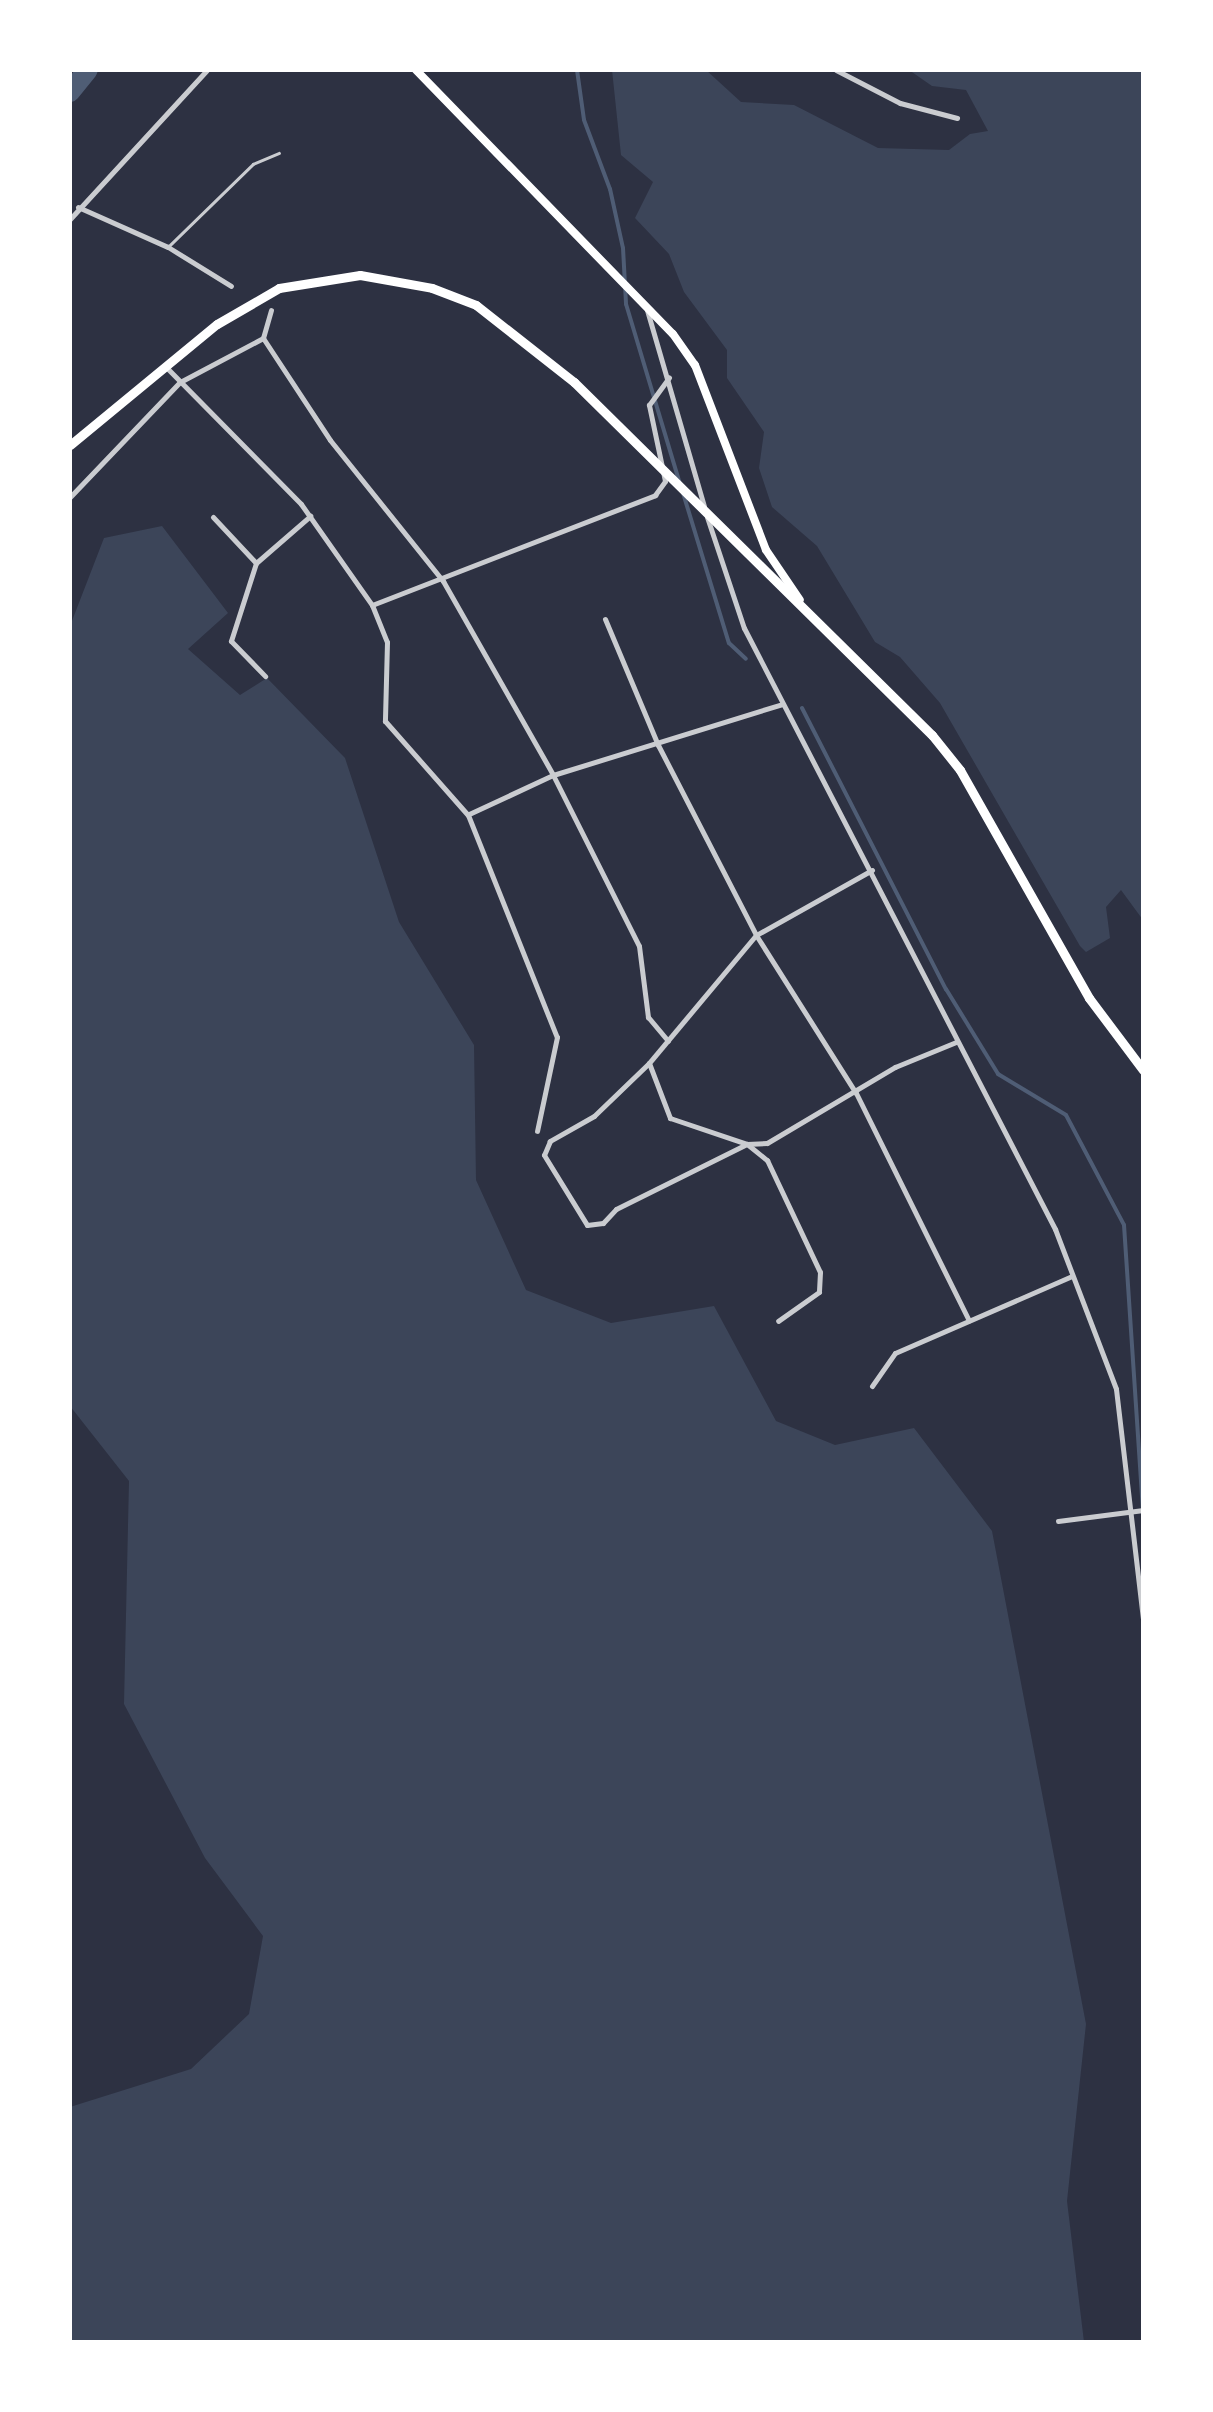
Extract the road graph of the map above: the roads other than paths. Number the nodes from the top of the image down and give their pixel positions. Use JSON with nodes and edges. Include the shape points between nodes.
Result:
{"nodes":[{"id":1,"x":207,"y":70,"type":"edge"},
{"id":2,"x":416,"y":70,"type":"edge"},
{"id":3,"x":836,"y":70,"type":"edge"},
{"id":4,"x":957,"y":118,"type":"dead end"},
{"id":5,"x":278,"y":153,"type":"dead end"},
{"id":6,"x":78,"y":208,"type":"junction"},
{"id":7,"x":70,"y":219,"type":"edge"},
{"id":8,"x":168,"y":247,"type":"junction"},
{"id":9,"x":231,"y":286,"type":"dead end"},
{"id":10,"x":640,"y":296,"type":"junction"},
{"id":11,"x":271,"y":310,"type":"dead end"},
{"id":12,"x":264,"y":338,"type":"junction"},
{"id":13,"x":164,"y":364,"type":"junction"},
{"id":14,"x":669,"y":378,"type":"junction"},
{"id":15,"x":180,"y":382,"type":"junction"},
{"id":16,"x":70,"y":445,"type":"edge"},
{"id":17,"x":70,"y":496,"type":"edge"},
{"id":18,"x":213,"y":516,"type":"dead end"},
{"id":19,"x":310,"y":516,"type":"junction"},
{"id":20,"x":256,"y":563,"type":"junction"},
{"id":21,"x":443,"y":581,"type":"junction"},
{"id":22,"x":800,"y":600,"type":"junction"},
{"id":23,"x":372,"y":605,"type":"junction"},
{"id":24,"x":604,"y":618,"type":"dead end"},
{"id":25,"x":265,"y":676,"type":"dead end"},
{"id":26,"x":782,"y":704,"type":"junction"},
{"id":27,"x":658,"y":745,"type":"junction"},
{"id":28,"x":554,"y":775,"type":"junction"},
{"id":29,"x":468,"y":815,"type":"junction"},
{"id":30,"x":872,"y":870,"type":"junction"},
{"id":31,"x":756,"y":935,"type":"junction"},
{"id":32,"x":668,"y":1041,"type":"junction"},
{"id":33,"x":956,"y":1042,"type":"junction"},
{"id":34,"x":649,"y":1063,"type":"junction"},
{"id":35,"x":1143,"y":1070,"type":"edge"},
{"id":36,"x":856,"y":1092,"type":"junction"},
{"id":37,"x":537,"y":1131,"type":"dead end"},
{"id":38,"x":747,"y":1144,"type":"junction"},
{"id":39,"x":1072,"y":1276,"type":"junction"},
{"id":40,"x":778,"y":1320,"type":"dead end"},
{"id":41,"x":969,"y":1321,"type":"junction"},
{"id":42,"x":872,"y":1386,"type":"dead end"},
{"id":43,"x":1128,"y":1511,"type":"junction"},
{"id":44,"x":1142,"y":1512,"type":"edge"},
{"id":45,"x":1058,"y":1521,"type":"dead end"},
{"id":46,"x":1143,"y":1618,"type":"edge"}],
"edges":[{"from":1,"to":6,"type":"street"},
{"from":2,"to":10,"type":"main road"},
{"from":3,"to":4,"type":"street","via":[[900,103]]},
{"from":5,"to":8,"type":"lane","via":[[253,164]]},
{"from":6,"to":7,"type":"street"},
{"from":6,"to":8,"type":"street"},
{"from":8,"to":9,"type":"street"},
{"from":10,"to":14,"type":"street"},
{"from":10,"to":22,"type":"main road","via":[[695,365],[746,506]]},
{"from":11,"to":12,"type":"street"},
{"from":12,"to":15,"type":"street"},
{"from":12,"to":21,"type":"street","via":[[330,440]]},
{"from":13,"to":15,"type":"street"},
{"from":13,"to":16,"type":"highway"},
{"from":13,"to":22,"type":"highway","via":[[279,288],[360,274],[476,304],[574,382]]},
{"from":14,"to":21,"type":"street","via":[[649,405],[664,488]]},
{"from":14,"to":26,"type":"street","via":[[728,591]]},
{"from":15,"to":17,"type":"street","via":[[106,451]]},
{"from":15,"to":19,"type":"street"},
{"from":18,"to":20,"type":"street"},
{"from":19,"to":20,"type":"street"},
{"from":19,"to":23,"type":"street"},
{"from":20,"to":25,"type":"street","via":[[231,641]]},
{"from":21,"to":23,"type":"street"},
{"from":21,"to":28,"type":"street"},
{"from":22,"to":35,"type":"highway","via":[[960,770],[1089,998]]},
{"from":23,"to":29,"type":"street","via":[[389,657],[385,721]]},
{"from":24,"to":27,"type":"street"},
{"from":26,"to":27,"type":"street"},
{"from":26,"to":30,"type":"street"},
{"from":27,"to":28,"type":"street"},
{"from":27,"to":31,"type":"street"},
{"from":28,"to":29,"type":"street"},
{"from":28,"to":32,"type":"street","via":[[639,946],[648,1018]]},
{"from":29,"to":37,"type":"street","via":[[557,1037],[559,1053]]},
{"from":30,"to":31,"type":"street"},
{"from":30,"to":33,"type":"street"},
{"from":31,"to":32,"type":"street"},
{"from":31,"to":36,"type":"street"},
{"from":32,"to":34,"type":"street"},
{"from":33,"to":36,"type":"street","via":[[911,1058]]},
{"from":33,"to":39,"type":"street","via":[[1055,1228]]},
{"from":34,"to":38,"type":"street","via":[[670,1118]]},
{"from":34,"to":38,"type":"street","via":[[594,1116],[550,1141],[544,1155],[587,1225],[604,1223],[616,1209]]},
{"from":36,"to":38,"type":"street","via":[[766,1143]]},
{"from":36,"to":41,"type":"street"},
{"from":38,"to":40,"type":"street","via":[[767,1160],[820,1272],[819,1292]]},
{"from":39,"to":41,"type":"street"},
{"from":39,"to":43,"type":"street","via":[[1116,1389]]},
{"from":41,"to":42,"type":"street","via":[[895,1353]]},
{"from":43,"to":44,"type":"street"},
{"from":43,"to":45,"type":"street"},
{"from":43,"to":46,"type":"street"}]}
